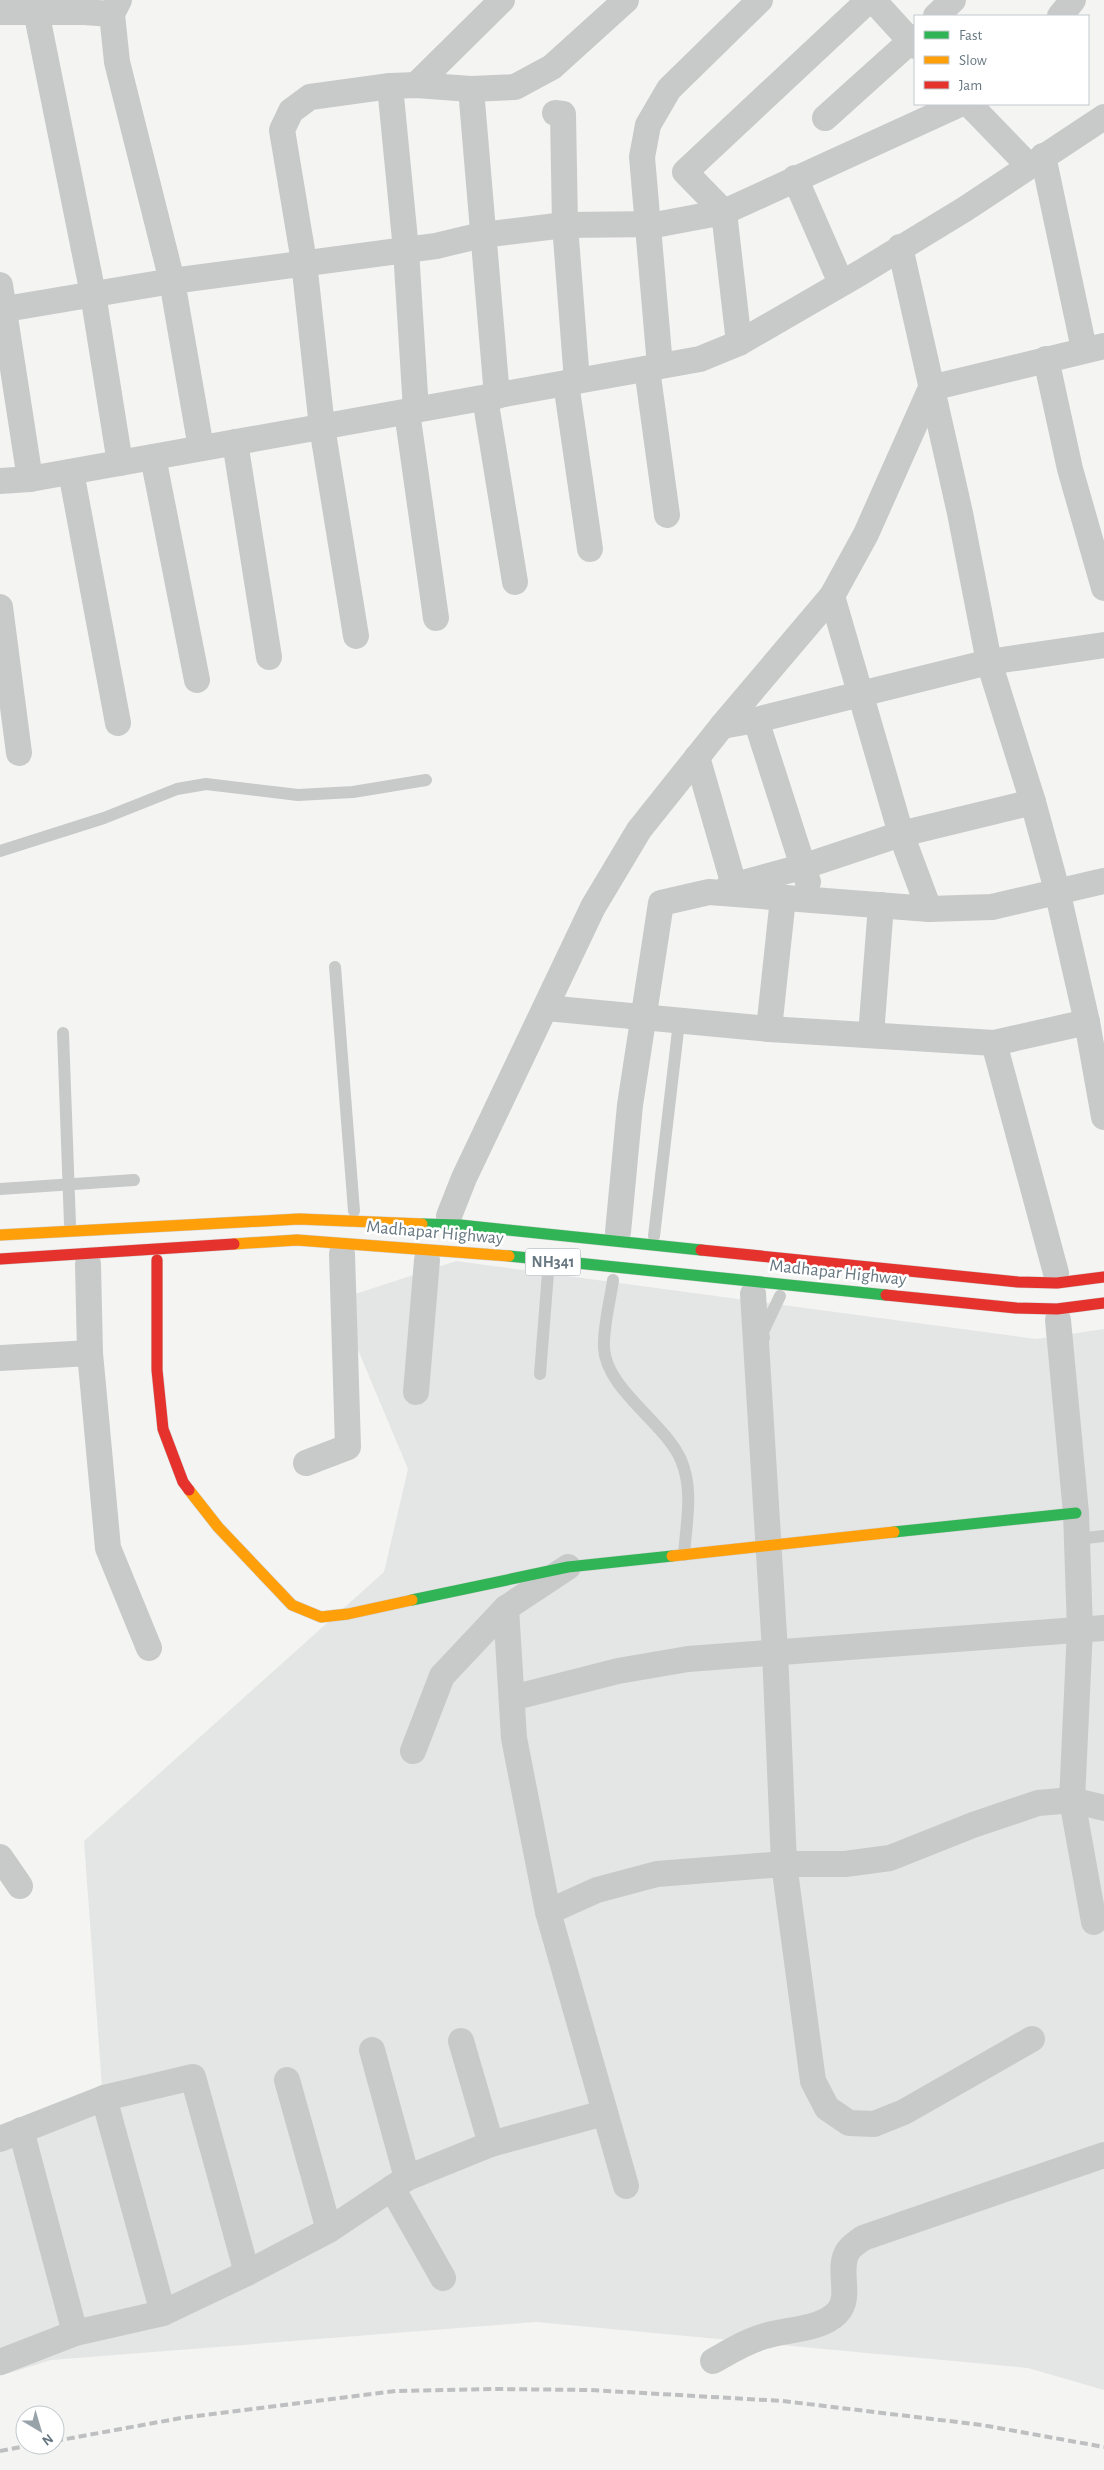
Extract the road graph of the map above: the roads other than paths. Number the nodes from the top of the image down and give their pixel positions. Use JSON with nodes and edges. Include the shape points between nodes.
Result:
{"nodes":[{"id":1,"x":502,"y":0,"type":"edge"},
{"id":2,"x":626,"y":0,"type":"edge"},
{"id":3,"x":760,"y":0,"type":"edge"},
{"id":4,"x":871,"y":0,"type":"edge"},
{"id":5,"x":953,"y":0,"type":"edge"},
{"id":6,"x":1073,"y":0,"type":"edge"},
{"id":7,"x":116,"y":7,"type":"edge"},
{"id":8,"x":36,"y":11,"type":"junction"},
{"id":9,"x":0,"y":12,"type":"edge"},
{"id":10,"x":937,"y":15,"type":"edge"},
{"id":11,"x":1061,"y":15,"type":"edge"},
{"id":12,"x":914,"y":41,"type":"edge"},
{"id":13,"x":416,"y":85,"type":"junction"},
{"id":14,"x":390,"y":86,"type":"junction"},
{"id":15,"x":471,"y":89,"type":"junction"},
{"id":16,"x":958,"y":105,"type":"edge"},
{"id":17,"x":970,"y":105,"type":"edge"},
{"id":18,"x":555,"y":113,"type":"dead end"},
{"id":19,"x":1104,"y":117,"type":"edge"},
{"id":20,"x":825,"y":118,"type":"dead end"},
{"id":21,"x":1036,"y":160,"type":"junction"},
{"id":22,"x":795,"y":178,"type":"junction"},
{"id":23,"x":724,"y":212,"type":"junction"},
{"id":24,"x":649,"y":224,"type":"junction"},
{"id":25,"x":565,"y":225,"type":"junction"},
{"id":26,"x":482,"y":235,"type":"junction"},
{"id":27,"x":900,"y":247,"type":"junction"},
{"id":28,"x":406,"y":250,"type":"junction"},
{"id":29,"x":304,"y":262,"type":"junction"},
{"id":30,"x":172,"y":281,"type":"junction"},
{"id":31,"x":841,"y":283,"type":"junction"},
{"id":32,"x":93,"y":294,"type":"junction"},
{"id":33,"x":1,"y":301,"type":"edge"},
{"id":34,"x":739,"y":343,"type":"junction"},
{"id":35,"x":1094,"y":347,"type":"edge"},
{"id":36,"x":1046,"y":358,"type":"junction"},
{"id":37,"x":654,"y":368,"type":"junction"},
{"id":38,"x":572,"y":382,"type":"junction"},
{"id":39,"x":931,"y":388,"type":"junction"},
{"id":40,"x":491,"y":397,"type":"junction"},
{"id":41,"x":411,"y":411,"type":"junction"},
{"id":42,"x":322,"y":427,"type":"junction"},
{"id":43,"x":235,"y":442,"type":"junction"},
{"id":44,"x":201,"y":448,"type":"junction"},
{"id":45,"x":153,"y":457,"type":"junction"},
{"id":46,"x":120,"y":463,"type":"junction"},
{"id":47,"x":70,"y":472,"type":"junction"},
{"id":48,"x":30,"y":479,"type":"junction"},
{"id":49,"x":0,"y":481,"type":"edge"},
{"id":50,"x":667,"y":516,"type":"dead end"},
{"id":51,"x":590,"y":549,"type":"dead end"},
{"id":52,"x":515,"y":582,"type":"dead end"},
{"id":53,"x":1104,"y":588,"type":"edge"},
{"id":54,"x":832,"y":596,"type":"junction"},
{"id":55,"x":0,"y":607,"type":"edge"},
{"id":56,"x":436,"y":618,"type":"dead end"},
{"id":57,"x":356,"y":636,"type":"dead end"},
{"id":58,"x":1104,"y":645,"type":"edge"},
{"id":59,"x":269,"y":657,"type":"dead end"},
{"id":60,"x":989,"y":662,"type":"junction"},
{"id":61,"x":197,"y":680,"type":"dead end"},
{"id":62,"x":860,"y":694,"type":"junction"},
{"id":63,"x":756,"y":720,"type":"junction"},
{"id":64,"x":118,"y":723,"type":"dead end"},
{"id":65,"x":722,"y":726,"type":"junction"},
{"id":66,"x":19,"y":753,"type":"dead end"},
{"id":67,"x":698,"y":757,"type":"junction"},
{"id":68,"x":426,"y":780,"type":"dead end"},
{"id":69,"x":1033,"y":802,"type":"junction"},
{"id":70,"x":901,"y":834,"type":"junction"},
{"id":71,"x":0,"y":851,"type":"edge"},
{"id":72,"x":805,"y":866,"type":"junction"},
{"id":73,"x":1104,"y":881,"type":"edge"},
{"id":74,"x":734,"y":885,"type":"junction"},
{"id":75,"x":1057,"y":890,"type":"junction"},
{"id":76,"x":710,"y":892,"type":"junction"},
{"id":77,"x":784,"y":898,"type":"junction"},
{"id":78,"x":812,"y":900,"type":"junction"},
{"id":79,"x":881,"y":905,"type":"junction"},
{"id":80,"x":929,"y":909,"type":"junction"},
{"id":81,"x":335,"y":967,"type":"dead end"},
{"id":82,"x":546,"y":1008,"type":"junction"},
{"id":83,"x":644,"y":1019,"type":"junction"},
{"id":84,"x":679,"y":1022,"type":"junction"},
{"id":85,"x":1087,"y":1022,"type":"junction"},
{"id":86,"x":769,"y":1029,"type":"junction"},
{"id":87,"x":63,"y":1034,"type":"dead end"},
{"id":88,"x":871,"y":1035,"type":"junction"},
{"id":89,"x":994,"y":1043,"type":"junction"},
{"id":90,"x":1104,"y":1116,"type":"edge"},
{"id":91,"x":134,"y":1180,"type":"dead end"},
{"id":92,"x":68,"y":1186,"type":"junction"},
{"id":93,"x":0,"y":1189,"type":"edge"},
{"id":94,"x":354,"y":1211,"type":"dead end"},
{"id":95,"x":449,"y":1216,"type":"dead end"},
{"id":96,"x":70,"y":1224,"type":"dead end"},
{"id":97,"x":618,"y":1232,"type":"dead end"},
{"id":98,"x":0,"y":1235,"type":"edge"},
{"id":99,"x":654,"y":1236,"type":"dead end"},
{"id":100,"x":342,"y":1254,"type":"dead end"},
{"id":101,"x":0,"y":1259,"type":"edge"},
{"id":102,"x":157,"y":1260,"type":"dead end"},
{"id":103,"x":427,"y":1260,"type":"dead end"},
{"id":104,"x":88,"y":1264,"type":"dead end"},
{"id":105,"x":548,"y":1273,"type":"dead end"},
{"id":106,"x":1056,"y":1273,"type":"dead end"},
{"id":107,"x":1104,"y":1277,"type":"edge"},
{"id":108,"x":612,"y":1280,"type":"dead end"},
{"id":109,"x":753,"y":1294,"type":"dead end"},
{"id":110,"x":780,"y":1296,"type":"dead end"},
{"id":111,"x":1104,"y":1303,"type":"edge"},
{"id":112,"x":1058,"y":1320,"type":"dead end"},
{"id":113,"x":90,"y":1353,"type":"junction"},
{"id":114,"x":0,"y":1358,"type":"edge"},
{"id":115,"x":540,"y":1374,"type":"dead end"},
{"id":116,"x":416,"y":1392,"type":"dead end"},
{"id":117,"x":306,"y":1463,"type":"dead end"},
{"id":118,"x":1076,"y":1526,"type":"junction"},
{"id":119,"x":1104,"y":1536,"type":"edge"},
{"id":120,"x":770,"y":1546,"type":"junction"},
{"id":121,"x":684,"y":1555,"type":"junction"},
{"id":122,"x":568,"y":1567,"type":"junction"},
{"id":123,"x":506,"y":1608,"type":"junction"},
{"id":124,"x":1092,"y":1628,"type":"edge"},
{"id":125,"x":149,"y":1648,"type":"dead end"},
{"id":126,"x":775,"y":1651,"type":"junction"},
{"id":127,"x":512,"y":1698,"type":"junction"},
{"id":128,"x":413,"y":1751,"type":"dead end"},
{"id":129,"x":1072,"y":1800,"type":"junction"},
{"id":130,"x":1104,"y":1808,"type":"edge"},
{"id":131,"x":0,"y":1857,"type":"edge"},
{"id":132,"x":784,"y":1864,"type":"junction"},
{"id":133,"x":20,"y":1886,"type":"dead end"},
{"id":134,"x":548,"y":1912,"type":"junction"},
{"id":135,"x":1094,"y":1922,"type":"dead end"},
{"id":136,"x":1032,"y":2039,"type":"dead end"},
{"id":137,"x":462,"y":2041,"type":"dead end"},
{"id":138,"x":372,"y":2050,"type":"dead end"},
{"id":139,"x":288,"y":2080,"type":"dead end"},
{"id":140,"x":104,"y":2098,"type":"junction"},
{"id":141,"x":604,"y":2113,"type":"junction"},
{"id":142,"x":10,"y":2135,"type":"edge"},
{"id":143,"x":491,"y":2144,"type":"junction"},
{"id":144,"x":1104,"y":2155,"type":"edge"},
{"id":145,"x":400,"y":2183,"type":"junction"},
{"id":146,"x":626,"y":2186,"type":"dead end"},
{"id":147,"x":329,"y":2230,"type":"junction"},
{"id":148,"x":247,"y":2273,"type":"junction"},
{"id":149,"x":442,"y":2278,"type":"dead end"},
{"id":150,"x":163,"y":2313,"type":"junction"},
{"id":151,"x":75,"y":2333,"type":"junction"},
{"id":152,"x":713,"y":2361,"type":"dead end"},
{"id":153,"x":0,"y":2362,"type":"edge"}],
"edges":[{"from":1,"to":13,"type":"street"},
{"from":2,"to":15,"type":"street","via":[[552,67],[514,87]]},
{"from":3,"to":24,"type":"street","via":[[669,89],[648,125],[642,157]]},
{"from":4,"to":12,"type":"street"},
{"from":4,"to":23,"type":"street","via":[[685,172]]},
{"from":5,"to":10,"type":"street"},
{"from":6,"to":11,"type":"street"},
{"from":7,"to":8,"type":"street"},
{"from":7,"to":30,"type":"street","via":[[118,62]]},
{"from":8,"to":9,"type":"street"},
{"from":8,"to":32,"type":"street"},
{"from":12,"to":20,"type":"street"},
{"from":13,"to":14,"type":"street"},
{"from":13,"to":15,"type":"street"},
{"from":14,"to":28,"type":"street"},
{"from":14,"to":29,"type":"street","via":[[310,97],[292,111],[282,130]]},
{"from":15,"to":26,"type":"street"},
{"from":16,"to":22,"type":"street"},
{"from":17,"to":21,"type":"street"},
{"from":18,"to":25,"type":"street","via":[[563,114]]},
{"from":19,"to":21,"type":"street"},
{"from":21,"to":27,"type":"street","via":[[965,209]]},
{"from":21,"to":35,"type":"street"},
{"from":22,"to":23,"type":"street"},
{"from":22,"to":31,"type":"street"},
{"from":23,"to":24,"type":"street"},
{"from":23,"to":34,"type":"street"},
{"from":24,"to":25,"type":"street"},
{"from":24,"to":37,"type":"street"},
{"from":25,"to":26,"type":"street"},
{"from":25,"to":38,"type":"street"},
{"from":26,"to":28,"type":"street"},
{"from":26,"to":40,"type":"street"},
{"from":27,"to":31,"type":"street"},
{"from":27,"to":39,"type":"street"},
{"from":28,"to":29,"type":"street"},
{"from":28,"to":41,"type":"street"},
{"from":29,"to":30,"type":"street"},
{"from":29,"to":42,"type":"street"},
{"from":30,"to":32,"type":"street"},
{"from":30,"to":44,"type":"street"},
{"from":31,"to":34,"type":"street"},
{"from":32,"to":33,"type":"street"},
{"from":32,"to":46,"type":"street"},
{"from":33,"to":48,"type":"street"},
{"from":34,"to":37,"type":"street","via":[[700,359]]},
{"from":35,"to":36,"type":"street"},
{"from":36,"to":39,"type":"street"},
{"from":36,"to":53,"type":"street","via":[[1070,470]]},
{"from":37,"to":38,"type":"street"},
{"from":37,"to":50,"type":"street"},
{"from":38,"to":40,"type":"street"},
{"from":38,"to":51,"type":"street"},
{"from":39,"to":54,"type":"street","via":[[866,534]]},
{"from":39,"to":60,"type":"street"},
{"from":40,"to":41,"type":"street"},
{"from":40,"to":52,"type":"street"},
{"from":41,"to":42,"type":"street"},
{"from":41,"to":56,"type":"street"},
{"from":42,"to":43,"type":"street"},
{"from":42,"to":57,"type":"street"},
{"from":43,"to":44,"type":"street"},
{"from":43,"to":59,"type":"street"},
{"from":44,"to":45,"type":"street"},
{"from":45,"to":46,"type":"street"},
{"from":45,"to":61,"type":"street"},
{"from":46,"to":47,"type":"street"},
{"from":47,"to":48,"type":"street"},
{"from":47,"to":64,"type":"street"},
{"from":48,"to":49,"type":"street"},
{"from":54,"to":62,"type":"street"},
{"from":54,"to":65,"type":"street"},
{"from":55,"to":66,"type":"street"},
{"from":58,"to":60,"type":"street"},
{"from":60,"to":62,"type":"street"},
{"from":60,"to":69,"type":"street"},
{"from":62,"to":63,"type":"street"},
{"from":62,"to":70,"type":"street"},
{"from":63,"to":65,"type":"street"},
{"from":63,"to":72,"type":"street"},
{"from":65,"to":67,"type":"street"},
{"from":67,"to":74,"type":"street"},
{"from":67,"to":82,"type":"street","via":[[639,830],[608,881]]},
{"from":68,"to":71,"type":"lane","via":[[353,792],[298,795],[206,784],[177,789],[104,818]]},
{"from":69,"to":70,"type":"street"},
{"from":69,"to":75,"type":"street"},
{"from":70,"to":72,"type":"street"},
{"from":70,"to":80,"type":"street"},
{"from":72,"to":74,"type":"street"},
{"from":72,"to":78,"type":"street"},
{"from":73,"to":75,"type":"street"},
{"from":74,"to":76,"type":"street"},
{"from":75,"to":80,"type":"street","via":[[992,907]]},
{"from":75,"to":85,"type":"street"},
{"from":76,"to":77,"type":"street"},
{"from":76,"to":83,"type":"street","via":[[661,903]]},
{"from":77,"to":78,"type":"street"},
{"from":77,"to":86,"type":"street"},
{"from":78,"to":79,"type":"street"},
{"from":79,"to":80,"type":"street"},
{"from":79,"to":88,"type":"street"},
{"from":81,"to":94,"type":"lane"},
{"from":82,"to":83,"type":"street"},
{"from":82,"to":95,"type":"street"},
{"from":83,"to":84,"type":"street"},
{"from":83,"to":97,"type":"street","via":[[630,1105]]},
{"from":84,"to":86,"type":"street"},
{"from":84,"to":99,"type":"lane"},
{"from":85,"to":89,"type":"street"},
{"from":85,"to":90,"type":"street"},
{"from":86,"to":88,"type":"street"},
{"from":87,"to":92,"type":"lane"},
{"from":88,"to":89,"type":"street"},
{"from":89,"to":106,"type":"street"},
{"from":91,"to":92,"type":"lane"},
{"from":92,"to":93,"type":"lane"},
{"from":92,"to":96,"type":"lane"},
{"from":98,"to":107,"type":"main road","name":"Madhapar Highway","number":"NH341","via":[[299,1219],[460,1225],[1018,1282],[1057,1283]]},
{"from":100,"to":117,"type":"street","via":[[348,1447]]},
{"from":101,"to":111,"type":"main road","name":"Madhapar Highway","number":"NH341","via":[[297,1240],[457,1251],[1016,1308],[1057,1309]]},
{"from":102,"to":122,"type":"main road","via":[[158,1370],[163,1429],[183,1482],[218,1528],[292,1605],[322,1617],[348,1614]]},
{"from":103,"to":116,"type":"street"},
{"from":104,"to":113,"type":"street"},
{"from":105,"to":115,"type":"lane"},
{"from":108,"to":121,"type":"lane","via":[[604,1349],[617,1382],[668,1440],[681,1460],[689,1487]]},
{"from":109,"to":120,"type":"street"},
{"from":110,"to":120,"type":"lane","via":[[763,1332]]},
{"from":112,"to":118,"type":"street"},
{"from":113,"to":114,"type":"street"},
{"from":113,"to":125,"type":"street","via":[[108,1548]]},
{"from":118,"to":119,"type":"lane"},
{"from":118,"to":120,"type":"main road"},
{"from":118,"to":124,"type":"street"},
{"from":120,"to":121,"type":"main road"},
{"from":120,"to":126,"type":"street"},
{"from":121,"to":122,"type":"main road"},
{"from":122,"to":123,"type":"street"},
{"from":123,"to":127,"type":"street"},
{"from":123,"to":128,"type":"street","via":[[442,1676]]},
{"from":124,"to":126,"type":"street"},
{"from":124,"to":129,"type":"street"},
{"from":126,"to":127,"type":"street","via":[[688,1658]]},
{"from":126,"to":132,"type":"street"},
{"from":127,"to":134,"type":"street","via":[[514,1738]]},
{"from":129,"to":130,"type":"street"},
{"from":129,"to":132,"type":"street","via":[[1038,1803],[890,1858],[845,1864]]},
{"from":129,"to":135,"type":"street"},
{"from":131,"to":133,"type":"street"},
{"from":132,"to":134,"type":"street","via":[[657,1874],[597,1890]]},
{"from":132,"to":136,"type":"street","via":[[813,2081],[827,2108],[848,2123],[874,2124],[904,2112]]},
{"from":134,"to":141,"type":"street"},
{"from":137,"to":143,"type":"street"},
{"from":138,"to":145,"type":"street"},
{"from":139,"to":147,"type":"street"},
{"from":140,"to":142,"type":"street"},
{"from":140,"to":148,"type":"street","via":[[194,2077]]},
{"from":140,"to":150,"type":"street"},
{"from":141,"to":143,"type":"street"},
{"from":141,"to":146,"type":"street"},
{"from":142,"to":151,"type":"street"},
{"from":143,"to":145,"type":"street"},
{"from":144,"to":152,"type":"street","via":[[863,2238],[849,2250],[843,2263],[844,2300],[839,2312],[818,2323],[738,2346]]},
{"from":145,"to":147,"type":"street"},
{"from":145,"to":149,"type":"street"},
{"from":147,"to":148,"type":"street"},
{"from":148,"to":150,"type":"street"},
{"from":150,"to":151,"type":"street"},
{"from":151,"to":153,"type":"street"}]}
